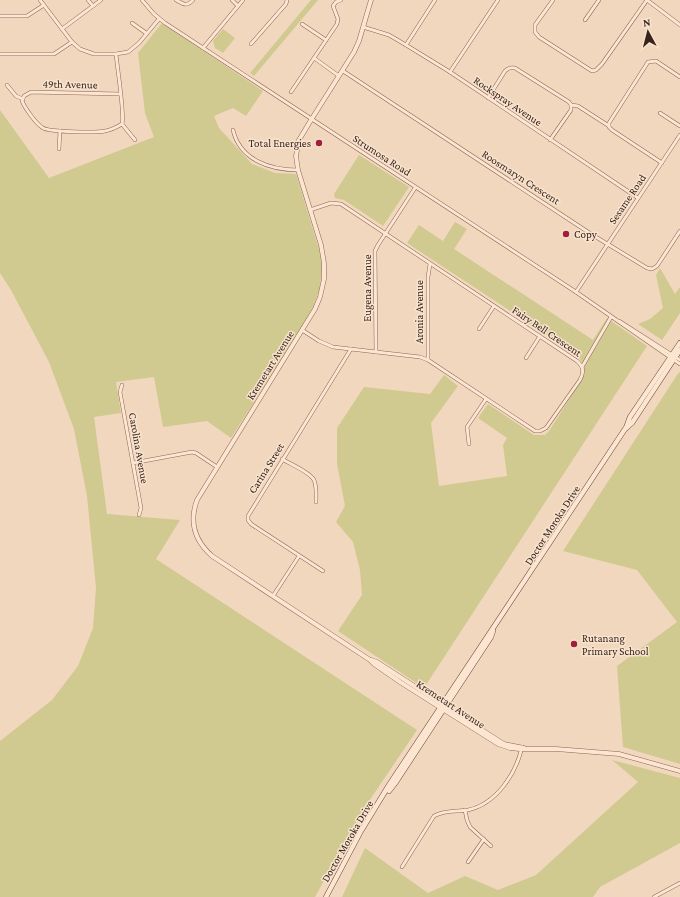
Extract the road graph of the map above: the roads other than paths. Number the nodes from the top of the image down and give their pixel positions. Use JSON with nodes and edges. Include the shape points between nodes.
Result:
{"nodes":[{"id":1,"x":40,"y":0,"type":"edge"},
{"id":2,"x":88,"y":0,"type":"edge"},
{"id":3,"x":101,"y":0,"type":"edge"},
{"id":4,"x":142,"y":0,"type":"edge"},
{"id":5,"x":176,"y":0,"type":"edge"},
{"id":6,"x":193,"y":0,"type":"edge"},
{"id":7,"x":232,"y":0,"type":"edge"},
{"id":8,"x":243,"y":0,"type":"edge"},
{"id":9,"x":287,"y":0,"type":"edge"},
{"id":10,"x":341,"y":0,"type":"edge"},
{"id":11,"x":371,"y":0,"type":"edge"},
{"id":12,"x":435,"y":0,"type":"edge"},
{"id":13,"x":498,"y":0,"type":"edge"},
{"id":14,"x":553,"y":0,"type":"edge"},
{"id":15,"x":599,"y":0,"type":"edge"},
{"id":16,"x":647,"y":0,"type":"edge"},
{"id":17,"x":44,"y":5,"type":"junction"},
{"id":18,"x":93,"y":6,"type":"junction"},
{"id":19,"x":238,"y":6,"type":"junction"},
{"id":20,"x":0,"y":16,"type":"edge"},
{"id":21,"x":159,"y":19,"type":"junction"},
{"id":22,"x":585,"y":20,"type":"dead end"},
{"id":23,"x":132,"y":23,"type":"dead end"},
{"id":24,"x":302,"y":24,"type":"dead end"},
{"id":25,"x":680,"y":25,"type":"edge"},
{"id":26,"x":363,"y":28,"type":"junction"},
{"id":27,"x":62,"y":29,"type":"junction"},
{"id":28,"x":146,"y":34,"type":"junction"},
{"id":29,"x":326,"y":40,"type":"junction"},
{"id":30,"x":72,"y":42,"type":"junction"},
{"id":31,"x":252,"y":44,"type":"dead end"},
{"id":32,"x":406,"y":44,"type":"junction"},
{"id":33,"x":203,"y":48,"type":"junction"},
{"id":34,"x":0,"y":54,"type":"edge"},
{"id":35,"x":116,"y":54,"type":"junction"},
{"id":36,"x":314,"y":58,"type":"junction"},
{"id":37,"x":343,"y":71,"type":"junction"},
{"id":38,"x":450,"y":72,"type":"junction"},
{"id":39,"x":339,"y":76,"type":"junction"},
{"id":40,"x":680,"y":77,"type":"edge"},
{"id":41,"x":7,"y":85,"type":"dead end"},
{"id":42,"x":291,"y":92,"type":"dead end"},
{"id":43,"x":120,"y":94,"type":"junction"},
{"id":44,"x":23,"y":98,"type":"junction"},
{"id":45,"x":488,"y":98,"type":"junction"},
{"id":46,"x":571,"y":105,"type":"junction"},
{"id":47,"x":660,"y":113,"type":"dead end"},
{"id":48,"x":310,"y":120,"type":"junction"},
{"id":49,"x":122,"y":124,"type":"junction"},
{"id":50,"x":609,"y":126,"type":"junction"},
{"id":51,"x":680,"y":126,"type":"edge"},
{"id":52,"x":233,"y":130,"type":"dead end"},
{"id":53,"x":60,"y":131,"type":"junction"},
{"id":54,"x":680,"y":135,"type":"edge"},
{"id":55,"x":135,"y":140,"type":"dead end"},
{"id":56,"x":550,"y":140,"type":"junction"},
{"id":57,"x":59,"y":150,"type":"dead end"},
{"id":58,"x":662,"y":163,"type":"junction"},
{"id":59,"x":298,"y":170,"type":"junction"},
{"id":60,"x":415,"y":188,"type":"junction"},
{"id":61,"x":638,"y":198,"type":"junction"},
{"id":62,"x":310,"y":210,"type":"junction"},
{"id":63,"x":680,"y":231,"type":"edge"},
{"id":64,"x":385,"y":234,"type":"junction"},
{"id":65,"x":608,"y":244,"type":"junction"},
{"id":66,"x":430,"y":264,"type":"junction"},
{"id":67,"x":576,"y":292,"type":"junction"},
{"id":68,"x":494,"y":306,"type":"junction"},
{"id":69,"x":611,"y":317,"type":"junction"},
{"id":70,"x":479,"y":329,"type":"dead end"},
{"id":71,"x":302,"y":330,"type":"junction"},
{"id":72,"x":540,"y":336,"type":"junction"},
{"id":73,"x":680,"y":343,"type":"edge"},
{"id":74,"x":351,"y":349,"type":"junction"},
{"id":75,"x":680,"y":350,"type":"edge"},
{"id":76,"x":376,"y":352,"type":"junction"},
{"id":77,"x":526,"y":358,"type":"dead end"},
{"id":78,"x":674,"y":358,"type":"edge"},
{"id":79,"x":428,"y":360,"type":"junction"},
{"id":80,"x":680,"y":364,"type":"edge"},
{"id":81,"x":582,"y":367,"type":"junction"},
{"id":82,"x":122,"y":385,"type":"dead end"},
{"id":83,"x":486,"y":399,"type":"junction"},
{"id":84,"x":469,"y":444,"type":"dead end"},
{"id":85,"x":282,"y":459,"type":"junction"},
{"id":86,"x":133,"y":463,"type":"junction"},
{"id":87,"x":217,"y":467,"type":"junction"},
{"id":88,"x":316,"y":502,"type":"dead end"},
{"id":89,"x":139,"y":515,"type":"dead end"},
{"id":90,"x":299,"y":556,"type":"junction"},
{"id":91,"x":323,"y":570,"type":"dead end"},
{"id":92,"x":273,"y":596,"type":"junction"},
{"id":93,"x":443,"y":707,"type":"junction"},
{"id":94,"x":522,"y":748,"type":"junction"},
{"id":95,"x":680,"y":771,"type":"edge"},
{"id":96,"x":465,"y":810,"type":"junction"},
{"id":97,"x":484,"y":839,"type":"junction"},
{"id":98,"x":491,"y":846,"type":"dead end"},
{"id":99,"x":468,"y":862,"type":"dead end"},
{"id":100,"x":402,"y":867,"type":"dead end"},
{"id":101,"x":680,"y":883,"type":"edge"},
{"id":102,"x":326,"y":897,"type":"edge"},
{"id":103,"x":654,"y":897,"type":"edge"}],
"edges":[{"from":1,"to":17,"type":"street"},
{"from":2,"to":18,"type":"street"},
{"from":3,"to":18,"type":"street"},
{"from":4,"to":21,"type":"street","name":"Strumosa Road"},
{"from":5,"to":6,"type":"street","via":[[186,5]]},
{"from":7,"to":19,"type":"street"},
{"from":8,"to":19,"type":"street"},
{"from":9,"to":31,"type":"street"},
{"from":10,"to":29,"type":"street","via":[[333,6],[337,22]]},
{"from":11,"to":26,"type":"street","name":"Kremetart Avenue"},
{"from":12,"to":32,"type":"street"},
{"from":13,"to":38,"type":"street"},
{"from":14,"to":16,"type":"street","via":[[535,25],[535,32],[592,71],[602,64]]},
{"from":15,"to":22,"type":"street"},
{"from":16,"to":25,"type":"street"},
{"from":17,"to":20,"type":"street","via":[[27,16]]},
{"from":17,"to":27,"type":"street"},
{"from":18,"to":27,"type":"street"},
{"from":19,"to":33,"type":"street"},
{"from":21,"to":28,"type":"street"},
{"from":21,"to":33,"type":"street","name":"Strumosa Road"},
{"from":23,"to":28,"type":"street"},
{"from":24,"to":29,"type":"street"},
{"from":26,"to":32,"type":"street","name":"Rockspray Avenue","via":[[389,35]]},
{"from":26,"to":37,"type":"street","name":"Kremetart Avenue"},
{"from":27,"to":30,"type":"street"},
{"from":28,"to":35,"type":"street","via":[[132,49]]},
{"from":29,"to":36,"type":"street"},
{"from":30,"to":34,"type":"street","via":[[54,54]]},
{"from":30,"to":35,"type":"street","via":[[90,53]]},
{"from":32,"to":38,"type":"street","name":"Rockspray Avenue"},
{"from":33,"to":48,"type":"street","name":"Strumosa Road"},
{"from":35,"to":43,"type":"street"},
{"from":36,"to":39,"type":"street"},
{"from":36,"to":42,"type":"street"},
{"from":37,"to":39,"type":"street","name":"Kremetart Avenue"},
{"from":37,"to":65,"type":"street","name":"Roosmaryn Crescent"},
{"from":38,"to":45,"type":"street","name":"Rockspray Avenue"},
{"from":39,"to":48,"type":"street","name":"Kremetart Avenue"},
{"from":40,"to":50,"type":"street","via":[[656,61],[648,62]]},
{"from":41,"to":44,"type":"street","via":[[16,96]]},
{"from":43,"to":44,"type":"street","name":"49th Avenue","via":[[31,92]]},
{"from":43,"to":49,"type":"street"},
{"from":44,"to":53,"type":"street","via":[[25,108],[39,125]]},
{"from":45,"to":46,"type":"street","via":[[505,71],[513,67]]},
{"from":45,"to":56,"type":"street","name":"Rockspray Avenue"},
{"from":46,"to":50,"type":"street","via":[[578,106]]},
{"from":46,"to":56,"type":"street","via":[[570,112]]},
{"from":47,"to":51,"type":"street"},
{"from":48,"to":59,"type":"street","name":"Kremetart Avenue","via":[[296,150]]},
{"from":48,"to":60,"type":"street","name":"Strumosa Road"},
{"from":49,"to":53,"type":"street","via":[[106,131]]},
{"from":49,"to":55,"type":"street"},
{"from":50,"to":58,"type":"street"},
{"from":52,"to":59,"type":"street","via":[[248,155],[256,161],[279,169]]},
{"from":53,"to":57,"type":"street"},
{"from":54,"to":58,"type":"street","name":"Sesame Road"},
{"from":56,"to":61,"type":"street","name":"Rockspray Avenue"},
{"from":58,"to":61,"type":"street","name":"Sesame Road"},
{"from":59,"to":62,"type":"street","name":"Kremetart Avenue"},
{"from":60,"to":64,"type":"street","name":"Eugena Avenue"},
{"from":60,"to":67,"type":"street","name":"Strumosa Road"},
{"from":61,"to":65,"type":"street","name":"Sesame Road"},
{"from":62,"to":64,"type":"street","name":"Fairy Bell Crescent","via":[[331,203],[341,204]]},
{"from":62,"to":71,"type":"street","name":"Kremetart Avenue","via":[[324,256],[324,270],[320,297]]},
{"from":63,"to":65,"type":"street","name":"Roosmaryn Crescent","via":[[660,262],[652,269]]},
{"from":64,"to":66,"type":"street","name":"Fairy Bell Crescent"},
{"from":64,"to":76,"type":"street","name":"Eugena Avenue","via":[[375,255]]},
{"from":65,"to":67,"type":"street","name":"Sesame Road"},
{"from":66,"to":68,"type":"street","name":"Fairy Bell Crescent"},
{"from":66,"to":79,"type":"street","name":"Aronia Avenue"},
{"from":67,"to":69,"type":"street","name":"Strumosa Road"},
{"from":68,"to":70,"type":"street"},
{"from":68,"to":72,"type":"street","name":"Fairy Bell Crescent"},
{"from":69,"to":78,"type":"street","name":"Strumosa Road"},
{"from":69,"to":81,"type":"street"},
{"from":71,"to":74,"type":"street","name":"Fairy Bell Crescent","via":[[326,344]]},
{"from":71,"to":87,"type":"street","name":"Kremetart Avenue"},
{"from":72,"to":77,"type":"street"},
{"from":72,"to":81,"type":"street","name":"Fairy Bell Crescent","via":[[578,361]]},
{"from":73,"to":78,"type":"main road","name":"Doctor Moroka Drive"},
{"from":74,"to":76,"type":"street","name":"Fairy Bell Crescent"},
{"from":74,"to":85,"type":"street","name":"Carina Street"},
{"from":75,"to":78,"type":"main road","name":"Doctor Moroka Drive"},
{"from":76,"to":79,"type":"street","name":"Fairy Bell Crescent"},
{"from":78,"to":80,"type":"street","name":"Strumosa Road"},
{"from":78,"to":93,"type":"main road","name":"Doctor Moroka Drive"},
{"from":79,"to":83,"type":"street","name":"Fairy Bell Crescent"},
{"from":81,"to":83,"type":"street","name":"Fairy Bell Crescent","via":[[580,380],[543,430],[531,429]]},
{"from":82,"to":86,"type":"street","name":"Carolina Avenue","via":[[120,392]]},
{"from":83,"to":84,"type":"street","via":[[467,427]]},
{"from":85,"to":88,"type":"street","via":[[314,479]]},
{"from":85,"to":90,"type":"street","name":"Carina Street","via":[[248,514],[248,519],[251,524]]},
{"from":86,"to":87,"type":"street","via":[[192,452]]},
{"from":86,"to":89,"type":"street","name":"Carolina Avenue","via":[[141,508]]},
{"from":87,"to":92,"type":"street","name":"Kremetart Avenue","via":[[194,506],[193,524],[198,539],[212,556]]},
{"from":90,"to":91,"type":"street","name":"Carina Street"},
{"from":90,"to":92,"type":"street"},
{"from":92,"to":93,"type":"street","name":"Kremetart Avenue"},
{"from":93,"to":94,"type":"street","name":"Kremetart Avenue","via":[[500,742]]},
{"from":93,"to":102,"type":"main road","name":"Doctor Moroka Drive","via":[[384,794]]},
{"from":94,"to":95,"type":"street","name":"Kremetart Avenue","via":[[614,753]]},
{"from":94,"to":96,"type":"street","via":[[512,775],[505,784],[477,808]]},
{"from":96,"to":97,"type":"street","via":[[468,823]]},
{"from":96,"to":100,"type":"street","via":[[443,812],[434,816]]},
{"from":97,"to":98,"type":"street"},
{"from":97,"to":99,"type":"street"},
{"from":101,"to":103,"type":"street"}]}
